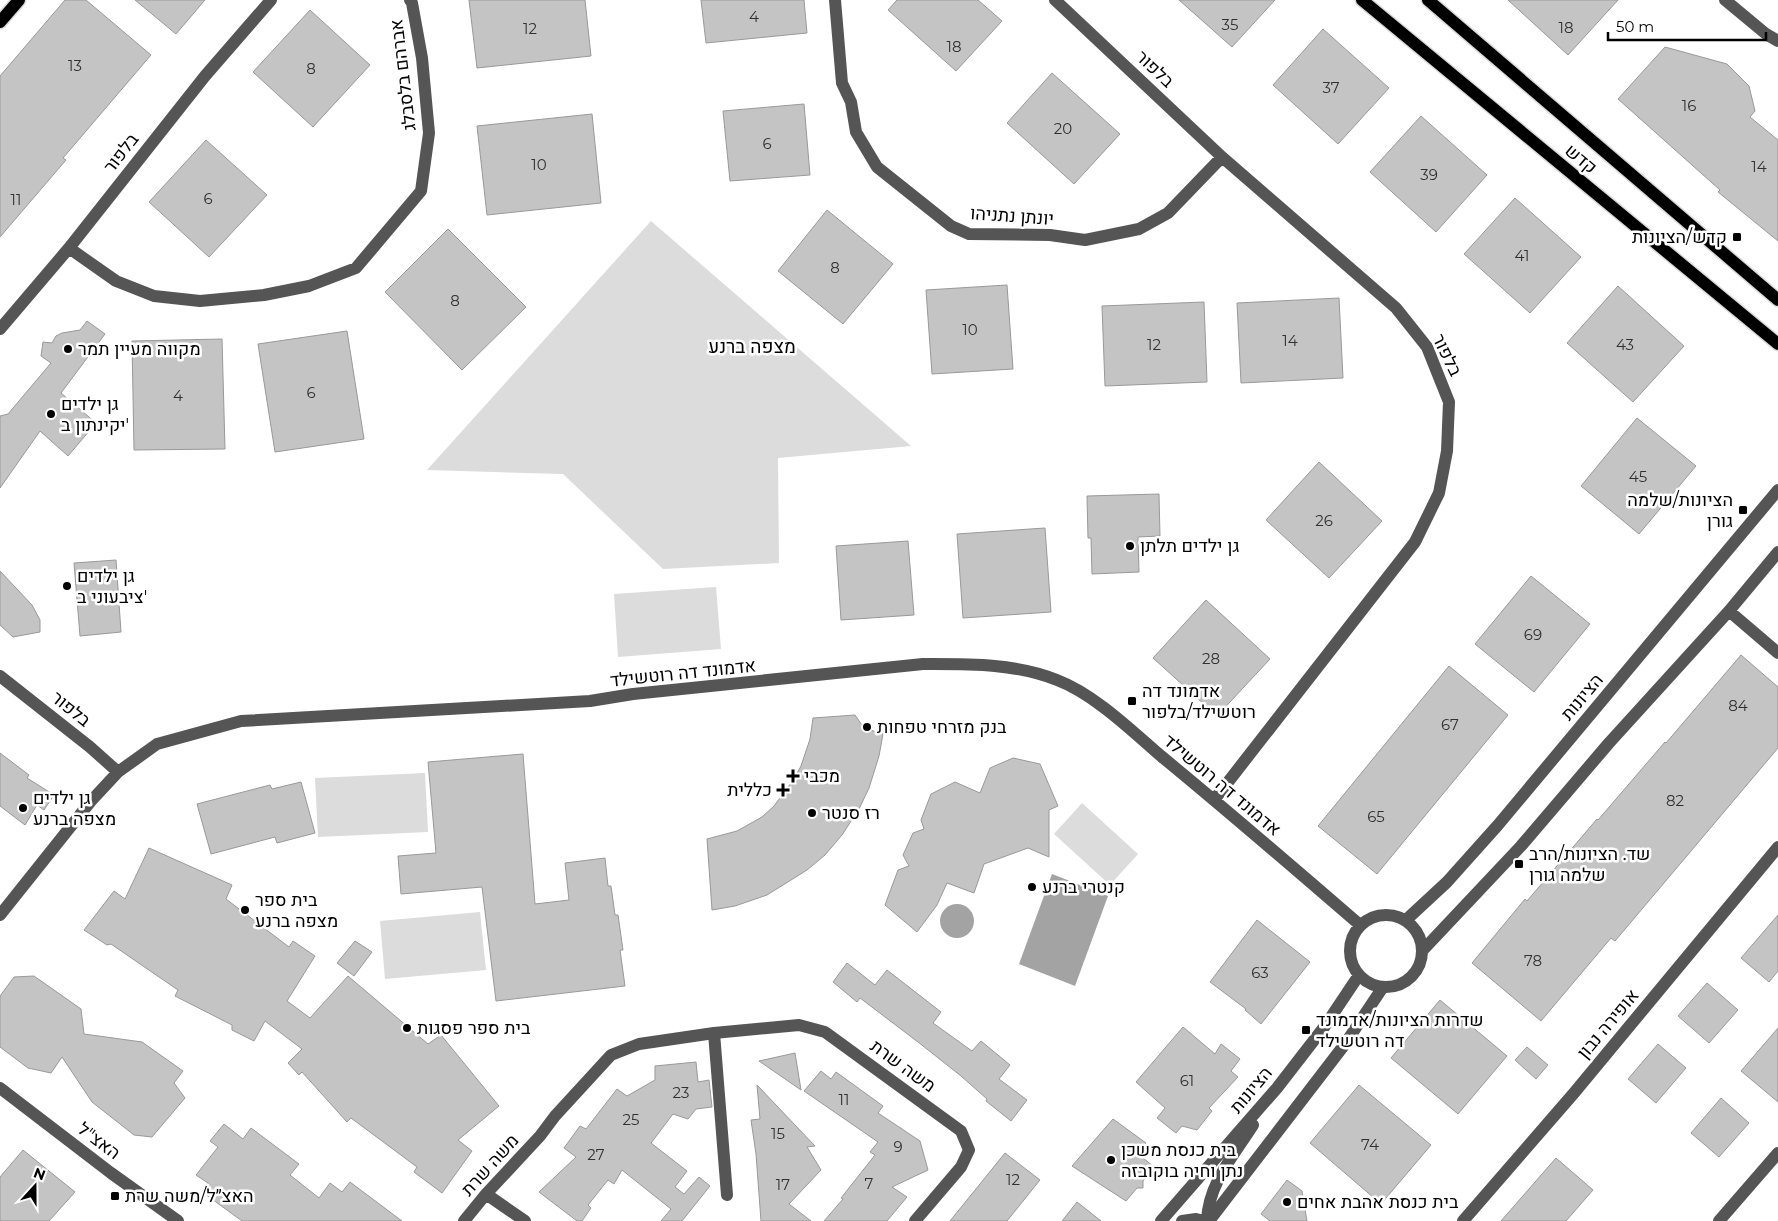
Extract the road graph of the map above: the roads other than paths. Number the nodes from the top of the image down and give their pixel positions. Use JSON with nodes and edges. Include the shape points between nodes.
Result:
{"nodes":[{"id":1,"x":19,"y":0,"type":"edge"},
{"id":2,"x":272,"y":0,"type":"edge"},
{"id":3,"x":410,"y":0,"type":"edge"},
{"id":4,"x":835,"y":0,"type":"edge"},
{"id":5,"x":1362,"y":0,"type":"edge"},
{"id":6,"x":1428,"y":0,"type":"edge"},
{"id":7,"x":1725,"y":0,"type":"edge"},
{"id":8,"x":1061,"y":2,"type":"edge"},
{"id":9,"x":0,"y":22,"type":"edge"},
{"id":10,"x":1778,"y":41,"type":"edge"},
{"id":11,"x":1222,"y":157,"type":"junction"},
{"id":12,"x":69,"y":248,"type":"junction"},
{"id":13,"x":1778,"y":300,"type":"edge"},
{"id":14,"x":0,"y":329,"type":"edge"},
{"id":15,"x":1778,"y":344,"type":"edge"},
{"id":16,"x":1778,"y":490,"type":"edge"},
{"id":17,"x":1778,"y":552,"type":"edge"},
{"id":18,"x":1729,"y":611,"type":"junction"},
{"id":19,"x":1778,"y":654,"type":"edge"},
{"id":20,"x":0,"y":676,"type":"edge"},
{"id":21,"x":118,"y":772,"type":"junction"},
{"id":22,"x":1214,"y":800,"type":"junction"},
{"id":23,"x":1778,"y":847,"type":"edge"},
{"id":24,"x":0,"y":915,"type":"edge"},
{"id":25,"x":1406,"y":920,"type":"junction"},
{"id":26,"x":1360,"y":925,"type":"junction"},
{"id":27,"x":1423,"y":950,"type":"junction"},
{"id":28,"x":1358,"y":975,"type":"junction"},
{"id":29,"x":1383,"y":987,"type":"junction"},
{"id":30,"x":714,"y":1033,"type":"junction"},
{"id":31,"x":0,"y":1088,"type":"edge"},
{"id":32,"x":1277,"y":1088,"type":"junction"},
{"id":33,"x":1778,"y":1152,"type":"edge"},
{"id":34,"x":486,"y":1194,"type":"junction"},
{"id":35,"x":727,"y":1195,"type":"dead end"},
{"id":36,"x":178,"y":1221,"type":"edge"},
{"id":37,"x":464,"y":1221,"type":"edge"},
{"id":38,"x":526,"y":1221,"type":"edge"},
{"id":39,"x":914,"y":1221,"type":"edge"},
{"id":40,"x":1161,"y":1221,"type":"edge"},
{"id":41,"x":1182,"y":1221,"type":"edge"},
{"id":42,"x":1203,"y":1221,"type":"edge"},
{"id":43,"x":1208,"y":1221,"type":"edge"},
{"id":44,"x":1462,"y":1221,"type":"edge"},
{"id":45,"x":1719,"y":1221,"type":"edge"}],
"edges":[{"from":1,"to":9,"type":"main road"},
{"from":2,"to":12,"type":"street","name":"בלפור","via":[[204,76]]},
{"from":3,"to":12,"type":"street","name":"אברהם בלסבלג","via":[[422,58],[429,133],[421,191],[356,268],[309,286],[264,295],[200,301],[154,296],[116,280]]},
{"from":4,"to":11,"type":"street","name":"יונתן נתניהו","via":[[842,83],[851,102],[856,132],[877,167],[951,226],[970,234],[1085,240],[1139,229],[1168,213]]},
{"from":5,"to":15,"type":"main road","name":"קדש"},
{"from":6,"to":13,"type":"main road","name":"קדש"},
{"from":7,"to":10,"type":"street"},
{"from":8,"to":11,"type":"street","name":"בלפור"},
{"from":11,"to":22,"type":"street","name":"בלפור","via":[[1396,308],[1427,347],[1449,402],[1447,450],[1439,494],[1415,542]]},
{"from":12,"to":14,"type":"street","name":"בלפור"},
{"from":16,"to":25,"type":"street","name":"הציונות","via":[[1498,825],[1447,882]]},
{"from":17,"to":18,"type":"street"},
{"from":18,"to":19,"type":"street"},
{"from":18,"to":27,"type":"street","via":[[1521,846]]},
{"from":20,"to":21,"type":"street","name":"בלפור"},
{"from":21,"to":22,"type":"street","name":"אדמונד דה רוטשילד","via":[[157,744],[241,721],[590,701],[923,664],[970,664],[1019,669],[1058,680],[1094,700]]},
{"from":21,"to":24,"type":"street","name":"אדמונד דה רוטשילד"},
{"from":22,"to":26,"type":"street","name":"אדמונד דה רוטשילד"},
{"from":23,"to":44,"type":"street","name":"אופירה נבון","via":[[1574,1093]]},
{"from":25,"to":26,"type":"street","via":[[1382,914]]},
{"from":25,"to":27,"type":"street","via":[[1421,938]]},
{"from":26,"to":28,"type":"street","via":[[1350,944],[1350,955]]},
{"from":27,"to":29,"type":"street","via":[[1422,962],[1410,979],[1392,987]]},
{"from":28,"to":29,"type":"street"},
{"from":28,"to":32,"type":"street","name":"הציונות","via":[[1325,1026]]},
{"from":29,"to":43,"type":"street","via":[[1345,1044]]},
{"from":30,"to":34,"type":"street","name":"משה שרת","via":[[639,1044],[611,1055]]},
{"from":30,"to":35,"type":"street"},
{"from":30,"to":39,"type":"street","name":"משה שרת","via":[[800,1025],[825,1032],[962,1131],[969,1150],[961,1166]]},
{"from":31,"to":36,"type":"street","name":"האצ\"ל"},
{"from":32,"to":40,"type":"street","name":"הציונות"},
{"from":32,"to":43,"type":"street","via":[[1217,1182],[1209,1204]]},
{"from":33,"to":45,"type":"street"},
{"from":34,"to":37,"type":"street","name":"משה שרת"},
{"from":34,"to":38,"type":"street"},
{"from":41,"to":42,"type":"street"}]}
